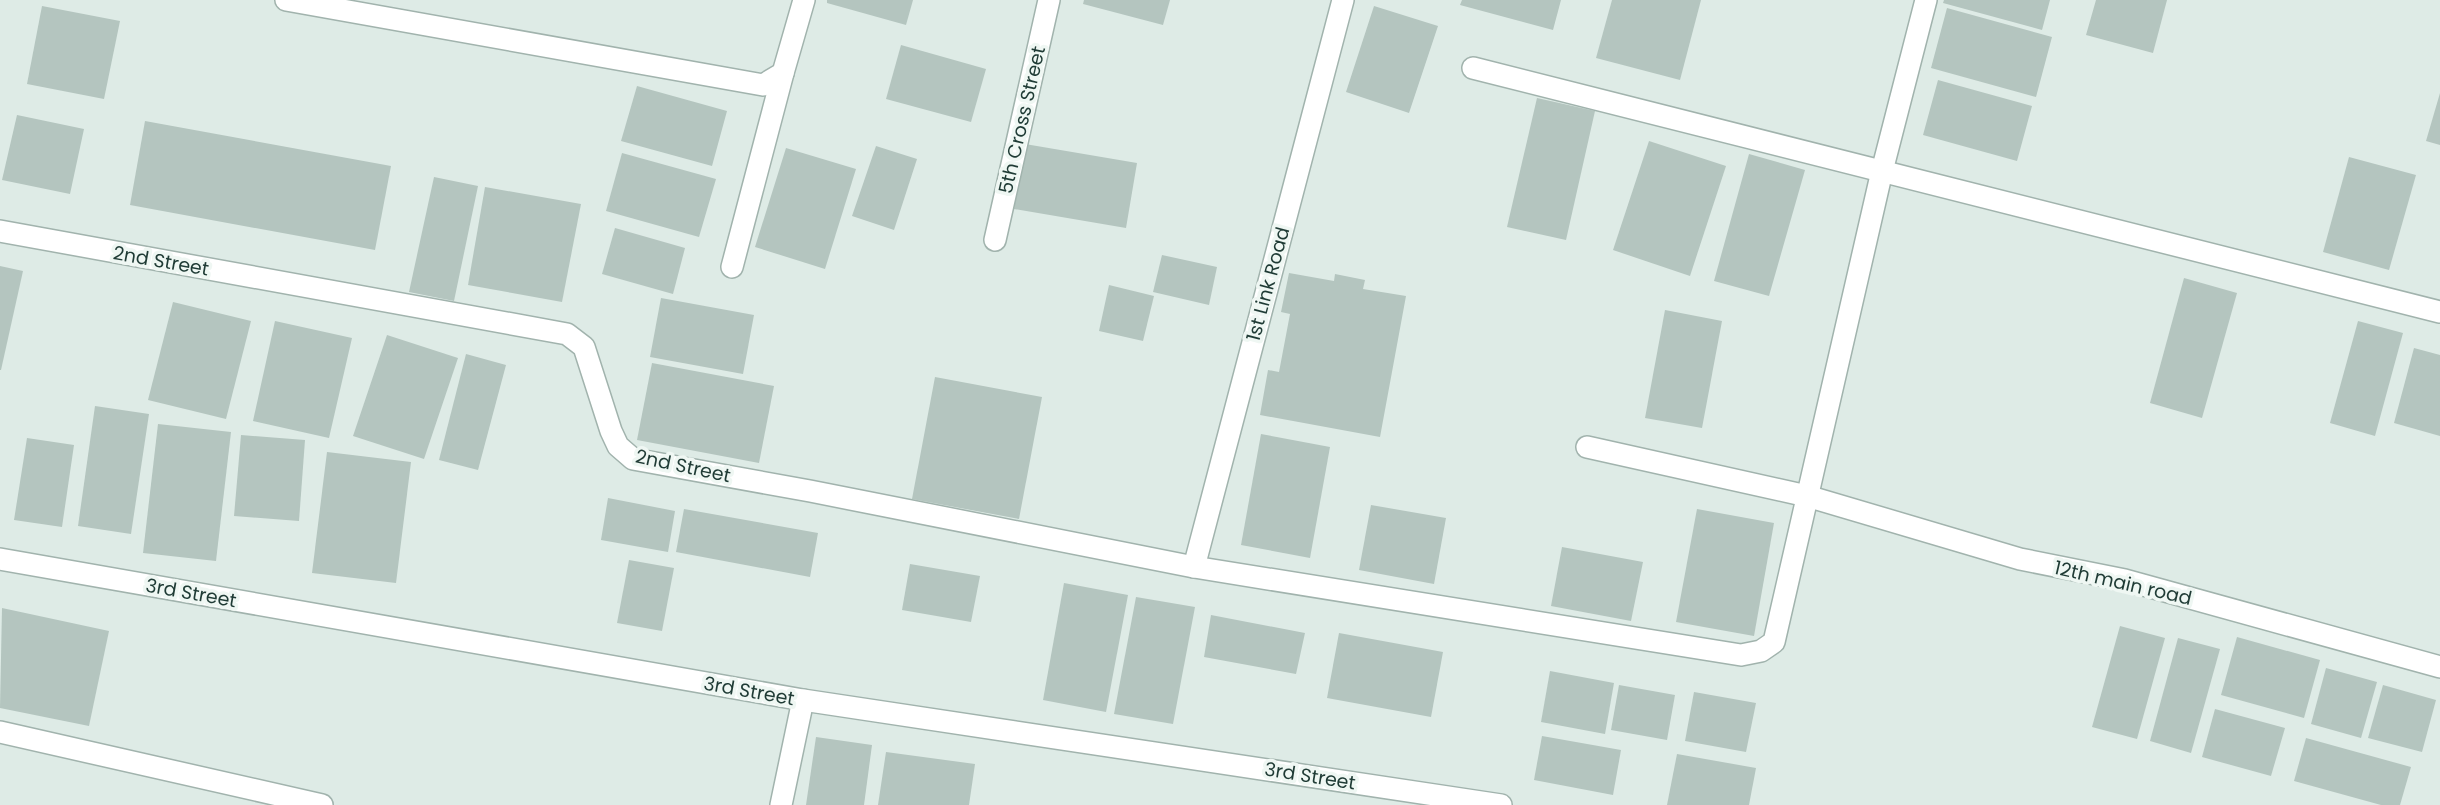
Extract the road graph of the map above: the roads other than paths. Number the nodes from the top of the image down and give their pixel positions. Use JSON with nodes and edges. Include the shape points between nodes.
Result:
{"nodes":[{"id":1,"x":286,"y":0,"type":"edge"},
{"id":2,"x":804,"y":0,"type":"edge"},
{"id":3,"x":1049,"y":0,"type":"edge"},
{"id":4,"x":1342,"y":0,"type":"edge"},
{"id":5,"x":1926,"y":0,"type":"edge"},
{"id":6,"x":1473,"y":68,"type":"dead end"},
{"id":7,"x":783,"y":73,"type":"junction"},
{"id":8,"x":1882,"y":172,"type":"junction"},
{"id":9,"x":0,"y":231,"type":"edge"},
{"id":10,"x":995,"y":240,"type":"dead end"},
{"id":11,"x":732,"y":267,"type":"dead end"},
{"id":12,"x":2440,"y":312,"type":"edge"},
{"id":13,"x":1587,"y":447,"type":"dead end"},
{"id":14,"x":1807,"y":496,"type":"junction"},
{"id":15,"x":0,"y":559,"type":"edge"},
{"id":16,"x":1194,"y":567,"type":"junction"},
{"id":17,"x":2440,"y":667,"type":"edge"},
{"id":18,"x":803,"y":701,"type":"junction"},
{"id":19,"x":0,"y":732,"type":"edge"},
{"id":20,"x":322,"y":805,"type":"edge"},
{"id":21,"x":781,"y":805,"type":"edge"},
{"id":22,"x":1501,"y":805,"type":"edge"}],
"edges":[{"from":1,"to":7,"type":"street","via":[[763,85]]},
{"from":2,"to":7,"type":"street"},
{"from":3,"to":10,"type":"street","name":"5th Cross Street"},
{"from":4,"to":16,"type":"street","name":"1st Link Road"},
{"from":5,"to":8,"type":"street"},
{"from":6,"to":8,"type":"street"},
{"from":7,"to":11,"type":"street"},
{"from":8,"to":12,"type":"street"},
{"from":8,"to":14,"type":"street"},
{"from":9,"to":16,"type":"street","name":"2nd Street","via":[[567,334],[584,347],[611,431],[618,446],[633,459]]},
{"from":13,"to":14,"type":"street","name":"12th main road"},
{"from":14,"to":16,"type":"street","name":"2nd Street","via":[[1774,642],[1761,651],[1741,655]]},
{"from":14,"to":17,"type":"street","name":"12th main road","via":[[2020,559],[2125,580]]},
{"from":15,"to":18,"type":"street","name":"3rd Street"},
{"from":18,"to":21,"type":"street"},
{"from":18,"to":22,"type":"street","name":"3rd Street"},
{"from":19,"to":20,"type":"street"}]}
